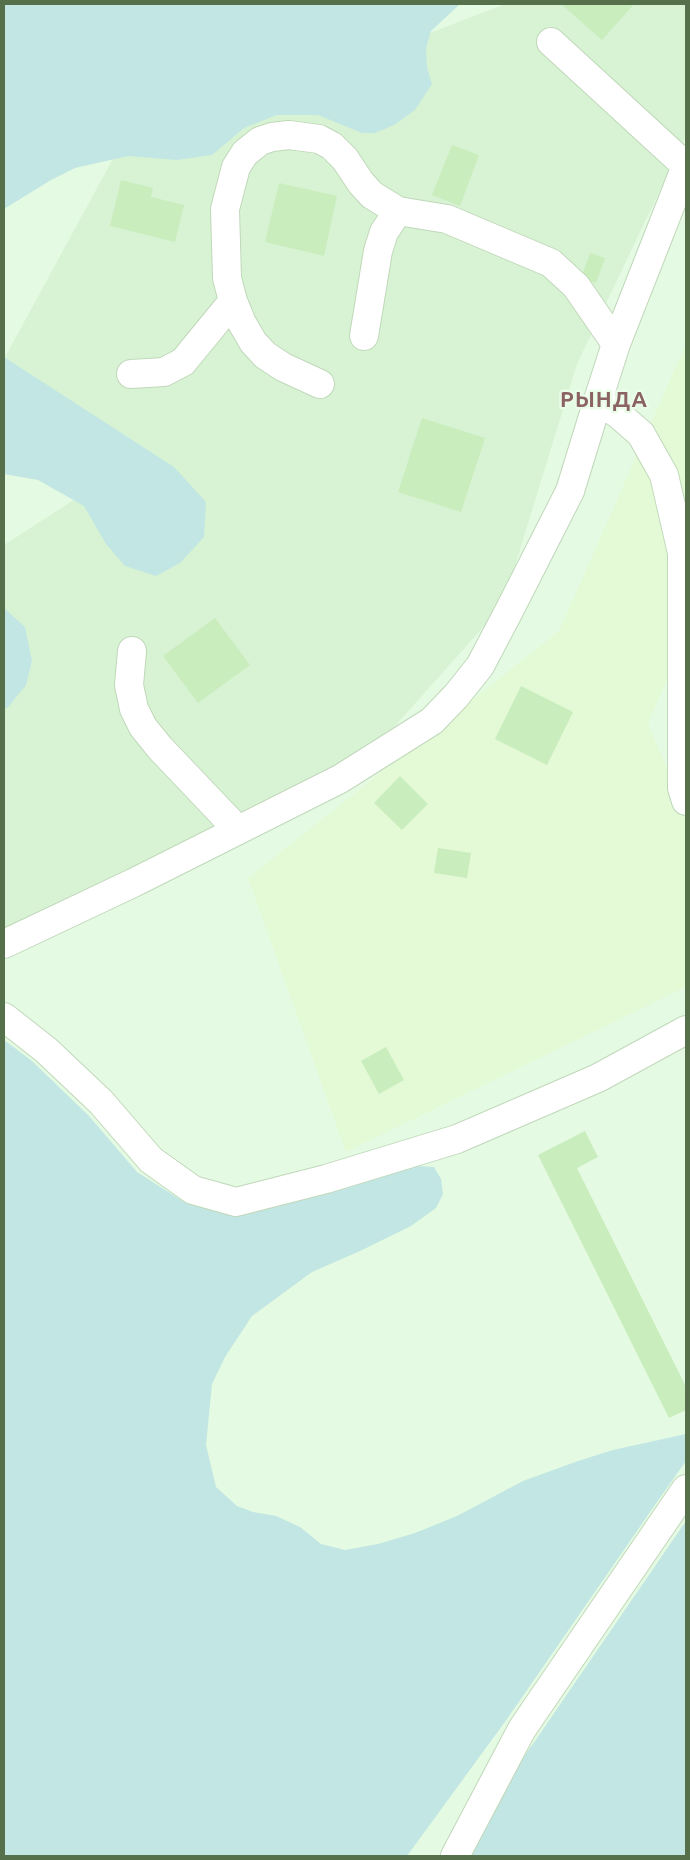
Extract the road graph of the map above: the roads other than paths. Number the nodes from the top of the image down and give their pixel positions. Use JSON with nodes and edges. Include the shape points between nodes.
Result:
{"nodes":[{"id":1,"x":551,"y":42,"type":"dead end"},
{"id":2,"x":686,"y":166,"type":"edge"},
{"id":3,"x":398,"y":211,"type":"junction"},
{"id":4,"x":233,"y":301,"type":"junction"},
{"id":5,"x":364,"y":336,"type":"dead end"},
{"id":6,"x":616,"y":344,"type":"junction"},
{"id":7,"x":132,"y":374,"type":"dead end"},
{"id":8,"x":320,"y":384,"type":"dead end"},
{"id":9,"x":598,"y":400,"type":"junction"},
{"id":10,"x":132,"y":652,"type":"dead end"},
{"id":11,"x":686,"y":801,"type":"edge"},
{"id":12,"x":238,"y":830,"type":"junction"},
{"id":13,"x":4,"y":944,"type":"edge"},
{"id":14,"x":4,"y":1016,"type":"edge"},
{"id":15,"x":686,"y":1030,"type":"edge"},
{"id":16,"x":686,"y":1489,"type":"edge"},
{"id":17,"x":455,"y":1856,"type":"edge"}],
"edges":[{"from":1,"to":2,"type":"street"},
{"from":2,"to":6,"type":"street"},
{"from":3,"to":4,"type":"street","via":[[372,195],[345,158],[319,139],[290,135],[272,136],[260,141],[245,153],[236,167],[225,209],[228,278]]},
{"from":3,"to":5,"type":"street","via":[[384,232],[378,251]]},
{"from":3,"to":6,"type":"street","via":[[447,220],[551,263],[576,286]]},
{"from":4,"to":7,"type":"street","via":[[183,362],[164,372]]},
{"from":4,"to":8,"type":"street","via":[[252,342],[265,355]]},
{"from":6,"to":9,"type":"street"},
{"from":9,"to":11,"type":"street","via":[[641,434],[664,474],[682,553],[682,788]]},
{"from":9,"to":12,"type":"street","via":[[570,491],[480,666],[456,696],[432,721],[340,779]]},
{"from":10,"to":12,"type":"street","via":[[129,685],[142,727]]},
{"from":12,"to":13,"type":"street"},
{"from":14,"to":15,"type":"street","via":[[102,1102],[151,1160],[193,1190],[236,1202],[326,1179],[457,1139],[598,1078]]},
{"from":16,"to":17,"type":"street","via":[[522,1729]]}]}
